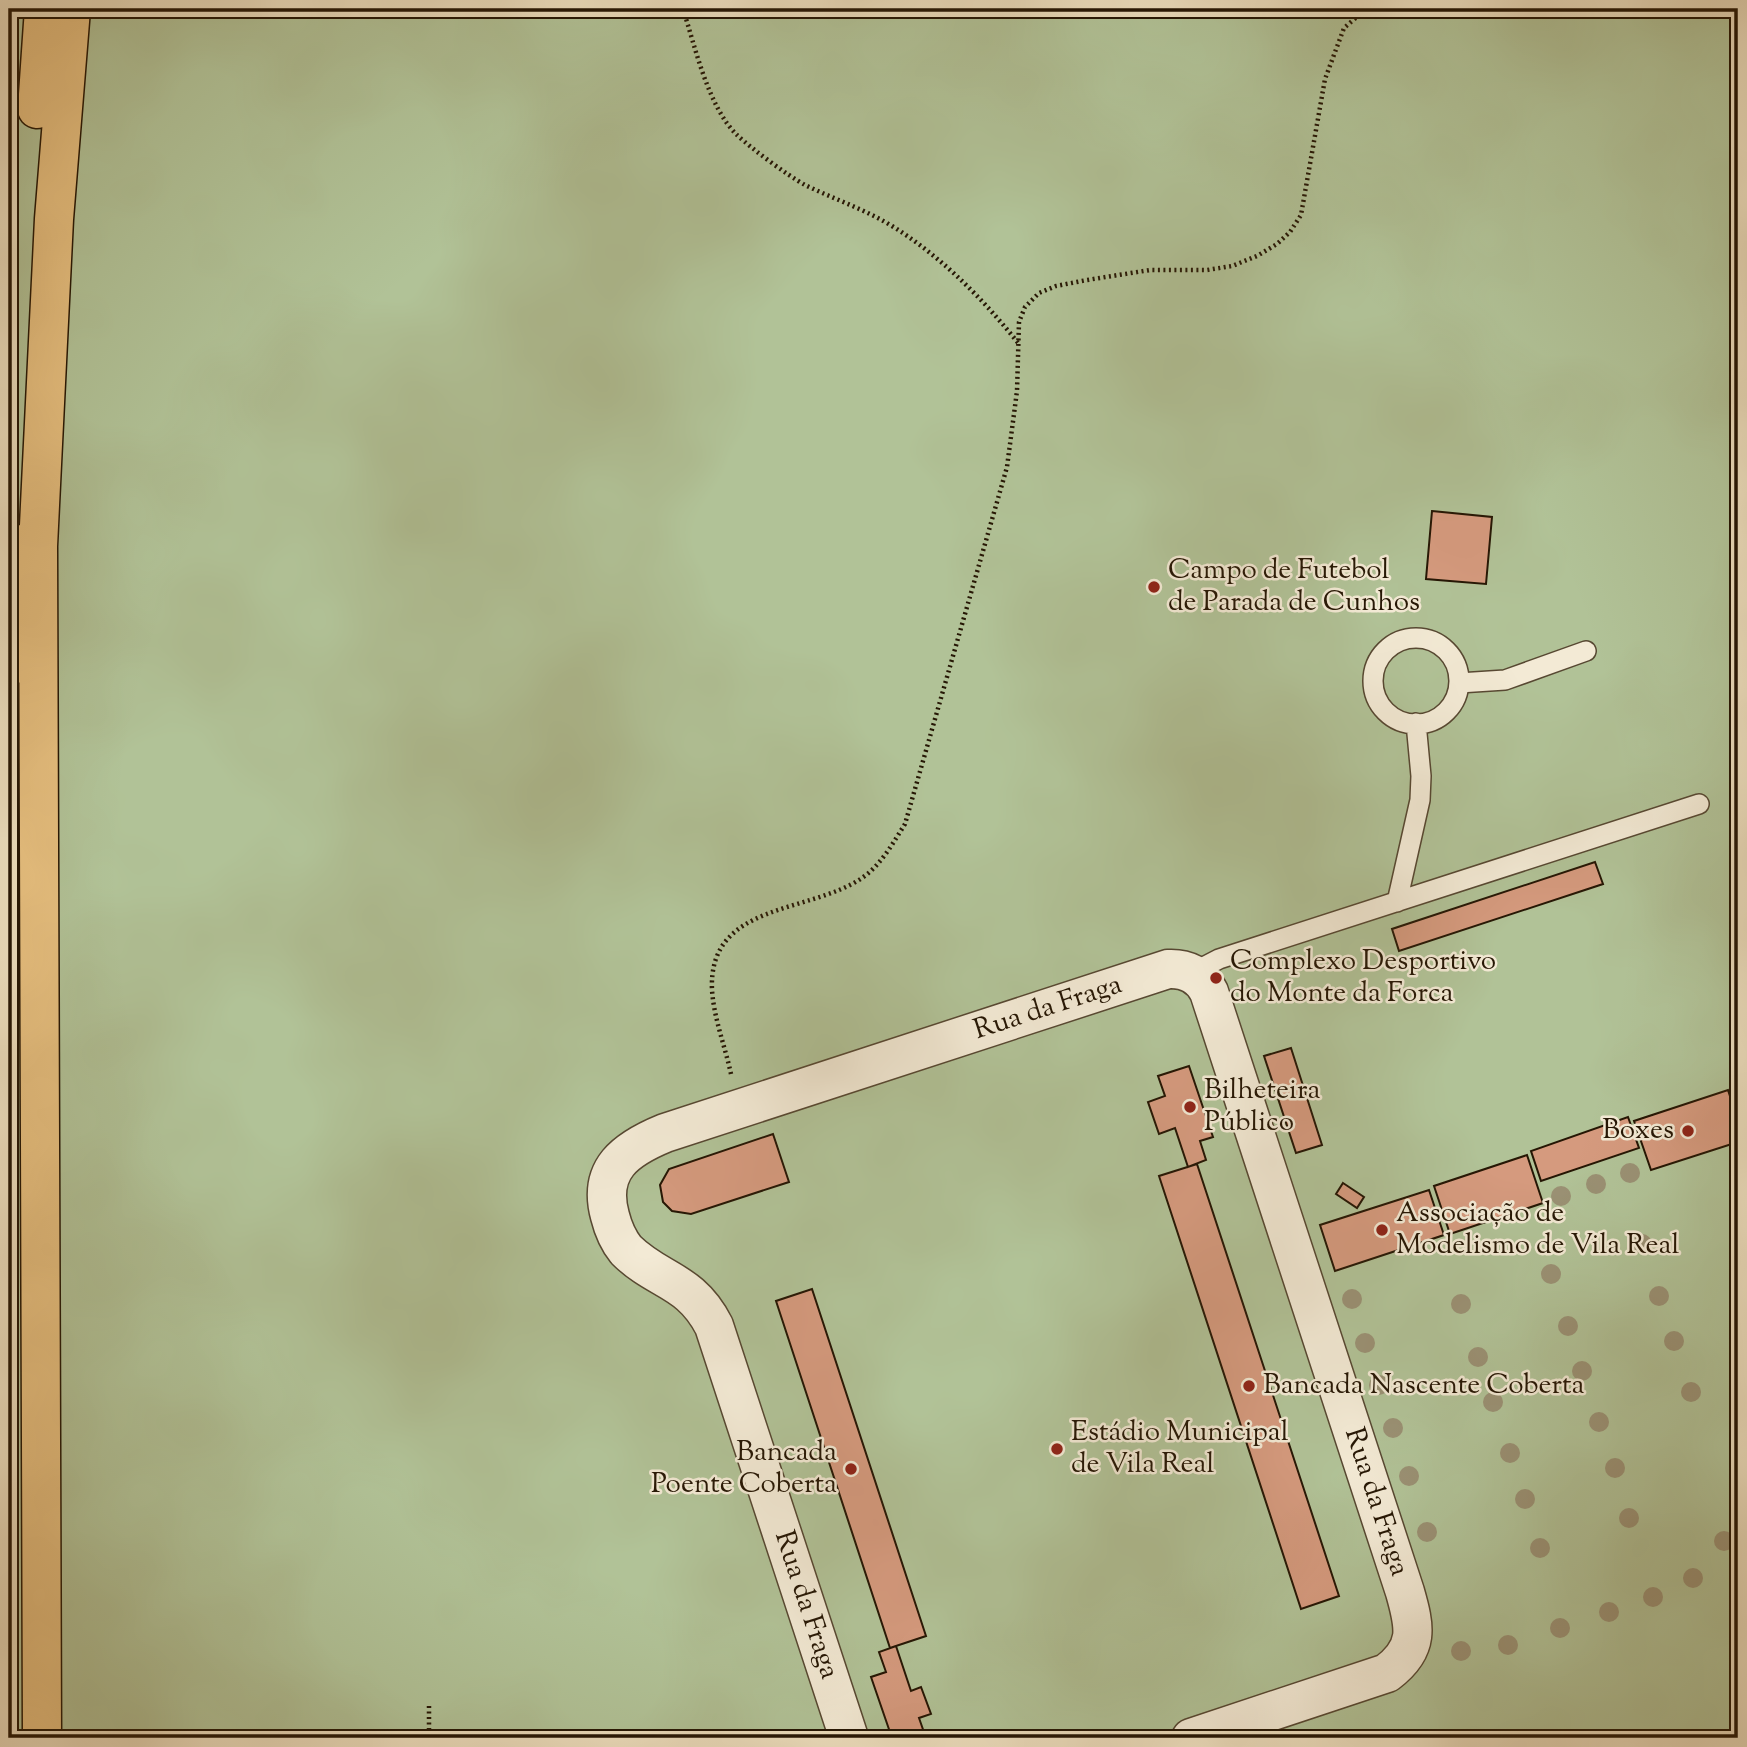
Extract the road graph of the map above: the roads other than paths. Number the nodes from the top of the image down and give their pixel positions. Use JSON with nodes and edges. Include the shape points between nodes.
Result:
{"nodes":[{"id":1,"x":44,"y":9,"type":"edge"},
{"id":2,"x":71,"y":9,"type":"edge"},
{"id":3,"x":1586,"y":651,"type":"dead end"},
{"id":4,"x":1459,"y":684,"type":"junction"},
{"id":5,"x":1416,"y":723,"type":"junction"},
{"id":6,"x":1699,"y":804,"type":"dead end"},
{"id":7,"x":1397,"y":902,"type":"junction"},
{"id":8,"x":1192,"y":973,"type":"junction"},
{"id":9,"x":18,"y":1738,"type":"edge"},
{"id":10,"x":42,"y":1738,"type":"edge"},
{"id":11,"x":849,"y":1738,"type":"edge"},
{"id":12,"x":1191,"y":1738,"type":"edge"}],
"edges":[{"from":1,"to":9,"type":"highway","via":[[29,213],[11,599]]},
{"from":2,"to":10,"type":"highway","via":[[54,219],[38,546]]},
{"from":3,"to":4,"type":"lane","via":[[1505,680]]},
{"from":4,"to":5,"type":"lane","via":[[1449,709],[1437,718]]},
{"from":4,"to":5,"type":"lane","via":[[1452,657],[1431,640],[1417,638],[1391,645],[1375,668],[1376,697],[1395,718]]},
{"from":5,"to":7,"type":"lane","via":[[1420,800]]},
{"from":6,"to":7,"type":"lane"},
{"from":7,"to":8,"type":"lane","via":[[1219,959]]},
{"from":8,"to":11,"type":"street","name":"Rua da Fraga","via":[[1168,969],[665,1133],[627,1152],[608,1183],[607,1206],[624,1248],[695,1297],[714,1326]]},
{"from":8,"to":12,"type":"street","name":"Rua da Fraga","via":[[1209,992],[1414,1625],[1405,1656],[1387,1672]]}]}
